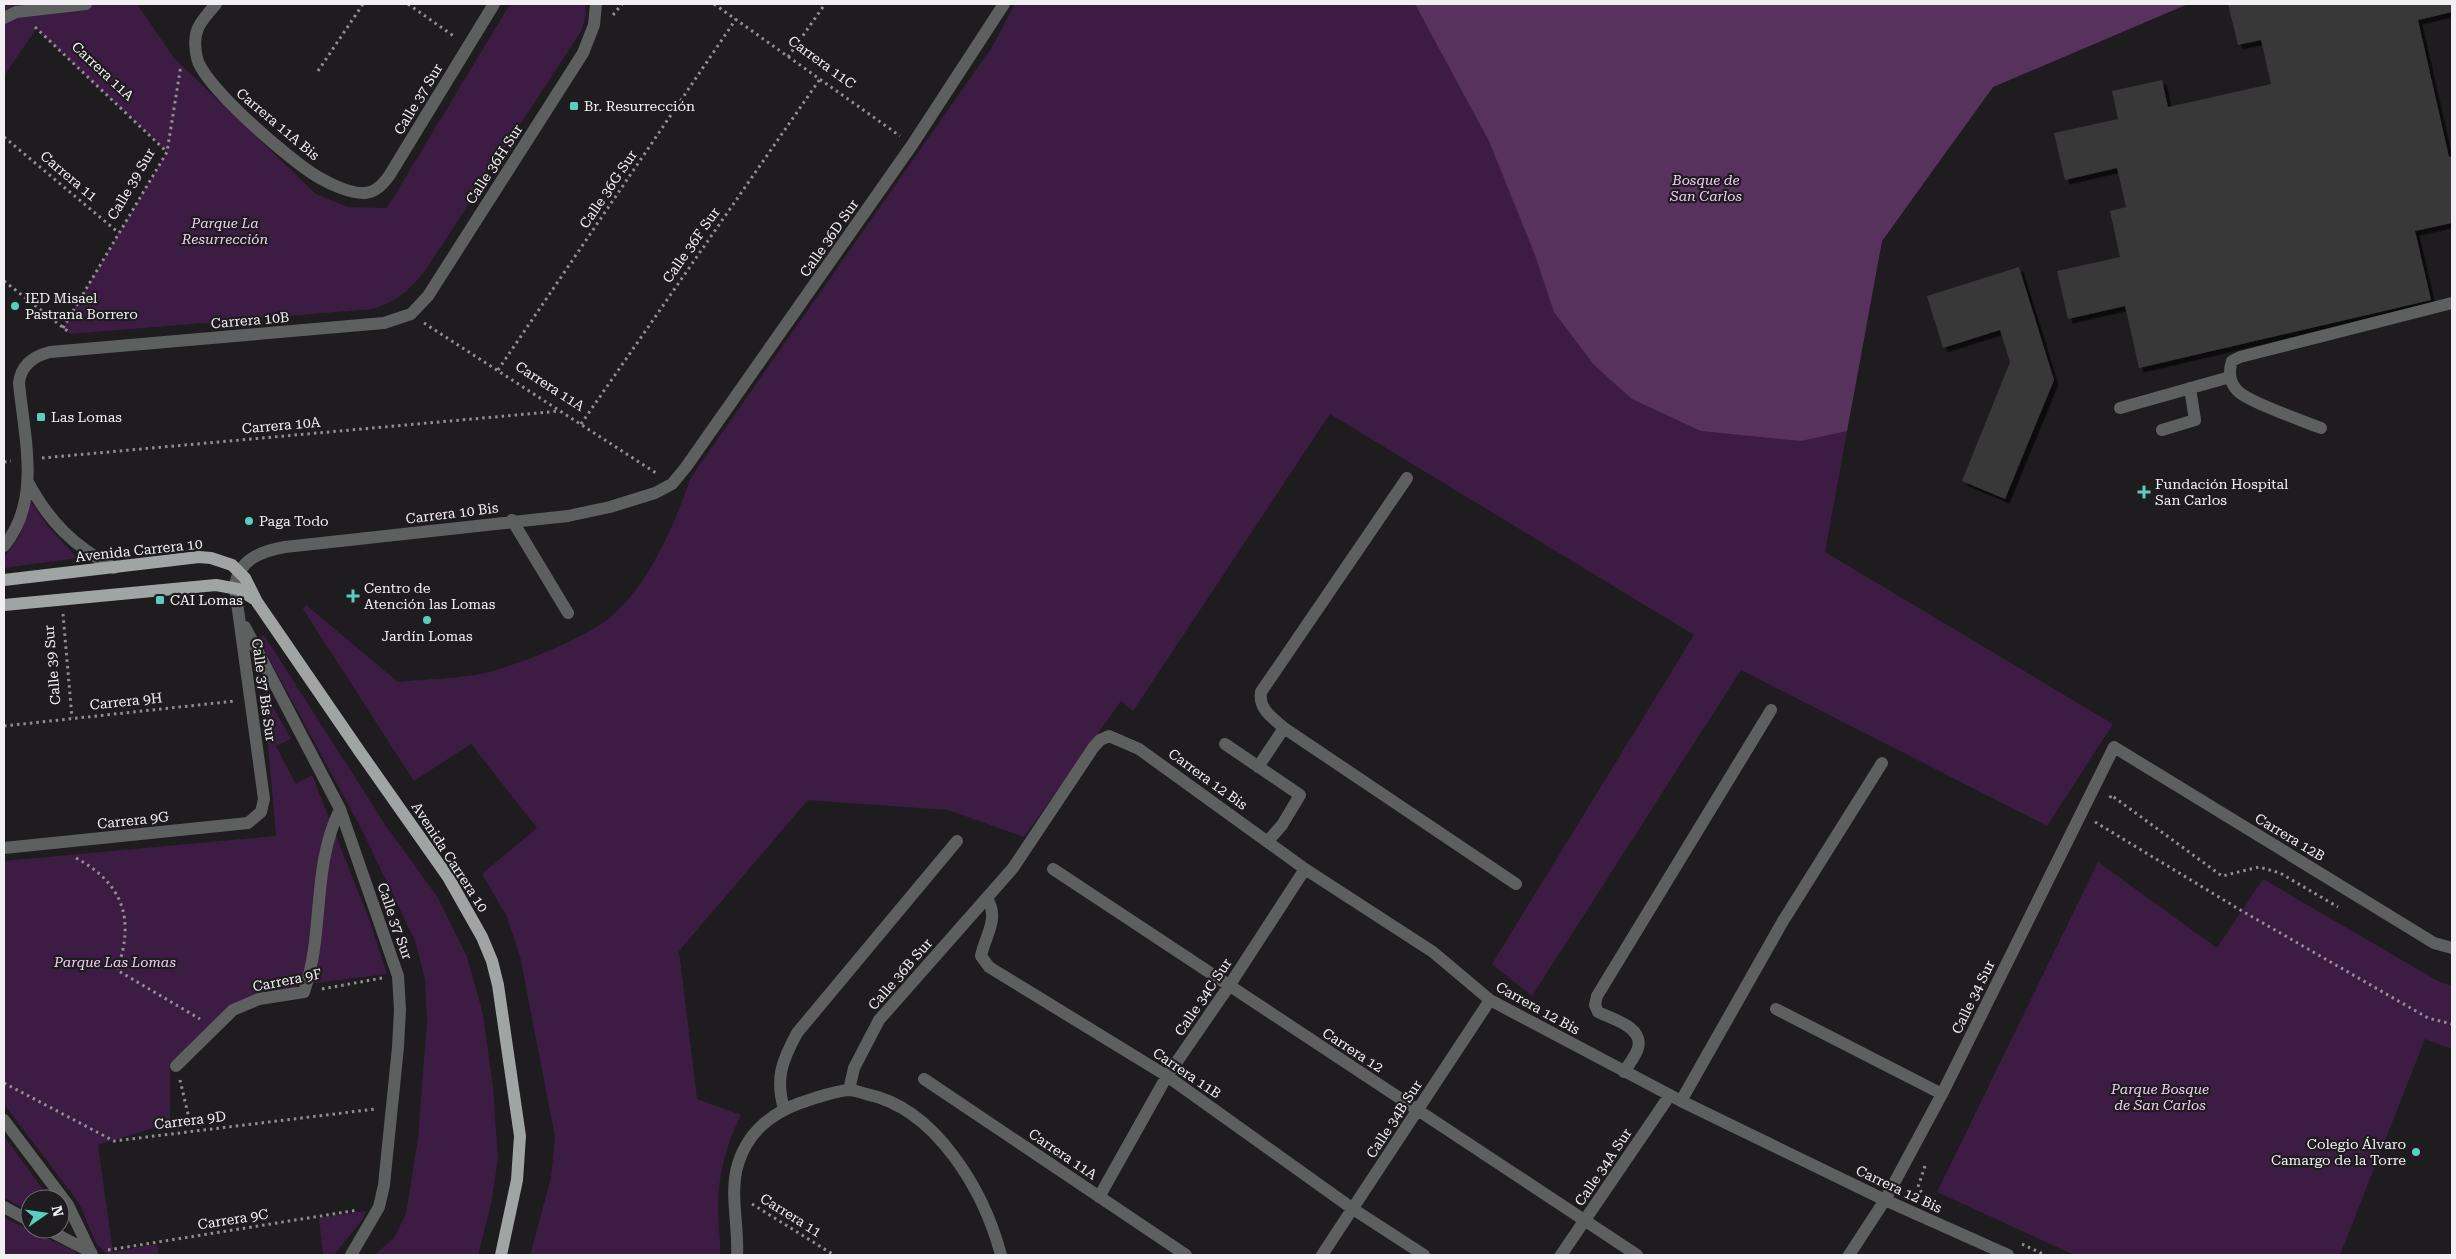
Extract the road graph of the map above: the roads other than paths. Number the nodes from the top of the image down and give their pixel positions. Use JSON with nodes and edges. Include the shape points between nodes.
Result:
{"nodes":[{"id":1,"x":86,"y":4,"type":"edge"},
{"id":2,"x":216,"y":4,"type":"edge"},
{"id":3,"x":494,"y":4,"type":"edge"},
{"id":4,"x":596,"y":4,"type":"edge"},
{"id":5,"x":1004,"y":4,"type":"edge"},
{"id":6,"x":13,"y":8,"type":"edge"},
{"id":7,"x":4,"y":18,"type":"edge"},
{"id":8,"x":355,"y":192,"type":"joint"},
{"id":9,"x":2452,"y":303,"type":"edge"},
{"id":10,"x":411,"y":314,"type":"joint"},
{"id":11,"x":2230,"y":377,"type":"junction"},
{"id":12,"x":2190,"y":388,"type":"junction"},
{"id":13,"x":2120,"y":408,"type":"dead end"},
{"id":14,"x":2321,"y":428,"type":"dead end"},
{"id":15,"x":2162,"y":430,"type":"dead end"},
{"id":16,"x":1407,"y":478,"type":"dead end"},
{"id":17,"x":28,"y":482,"type":"junction"},
{"id":18,"x":672,"y":484,"type":"joint"},
{"id":19,"x":512,"y":520,"type":"junction"},
{"id":20,"x":4,"y":546,"type":"edge"},
{"id":21,"x":114,"y":568,"type":"junction"},
{"id":22,"x":240,"y":571,"type":"junction"},
{"id":23,"x":4,"y":580,"type":"edge"},
{"id":24,"x":235,"y":588,"type":"junction"},
{"id":25,"x":258,"y":602,"type":"junction"},
{"id":26,"x":4,"y":604,"type":"edge"},
{"id":27,"x":568,"y":613,"type":"dead end"},
{"id":28,"x":239,"y":617,"type":"junction"},
{"id":29,"x":1771,"y":710,"type":"dead end"},
{"id":30,"x":1284,"y":728,"type":"junction"},
{"id":31,"x":1225,"y":744,"type":"dead end"},
{"id":32,"x":2114,"y":747,"type":"joint"},
{"id":33,"x":1093,"y":748,"type":"joint"},
{"id":34,"x":1882,"y":763,"type":"dead end"},
{"id":35,"x":1258,"y":767,"type":"junction"},
{"id":36,"x":340,"y":809,"type":"junction"},
{"id":37,"x":261,"y":812,"type":"joint"},
{"id":38,"x":958,"y":840,"type":"dead end"},
{"id":39,"x":1268,"y":841,"type":"junction"},
{"id":40,"x":4,"y":848,"type":"edge"},
{"id":41,"x":1053,"y":869,"type":"dead end"},
{"id":42,"x":1305,"y":869,"type":"junction"},
{"id":43,"x":1516,"y":884,"type":"dead end"},
{"id":44,"x":987,"y":899,"type":"junction"},
{"id":45,"x":2452,"y":948,"type":"edge"},
{"id":46,"x":1230,"y":986,"type":"junction"},
{"id":47,"x":1490,"y":1000,"type":"junction"},
{"id":48,"x":1776,"y":1009,"type":"dead end"},
{"id":49,"x":176,"y":1066,"type":"road end"},
{"id":50,"x":1624,"y":1072,"type":"junction"},
{"id":51,"x":1167,"y":1076,"type":"junction"},
{"id":52,"x":924,"y":1078,"type":"dead end"},
{"id":53,"x":850,"y":1090,"type":"junction"},
{"id":54,"x":1942,"y":1094,"type":"junction"},
{"id":55,"x":1675,"y":1098,"type":"junction"},
{"id":56,"x":784,"y":1109,"type":"junction"},
{"id":57,"x":1418,"y":1110,"type":"junction"},
{"id":58,"x":4,"y":1120,"type":"edge"},
{"id":59,"x":1100,"y":1197,"type":"junction"},
{"id":60,"x":1885,"y":1200,"type":"junction"},
{"id":61,"x":4,"y":1207,"type":"edge"},
{"id":62,"x":1353,"y":1208,"type":"junction"},
{"id":63,"x":20,"y":1216,"type":"edge"},
{"id":64,"x":1584,"y":1220,"type":"junction"},
{"id":65,"x":64,"y":1239,"type":"edge"},
{"id":66,"x":92,"y":1254,"type":"edge"},
{"id":67,"x":999,"y":1254,"type":"edge"},
{"id":68,"x":351,"y":1255,"type":"edge"},
{"id":69,"x":501,"y":1255,"type":"edge"},
{"id":70,"x":737,"y":1255,"type":"edge"},
{"id":71,"x":1186,"y":1255,"type":"edge"},
{"id":72,"x":1322,"y":1255,"type":"edge"},
{"id":73,"x":1424,"y":1255,"type":"edge"},
{"id":74,"x":1561,"y":1255,"type":"edge"},
{"id":75,"x":1637,"y":1255,"type":"edge"},
{"id":76,"x":1849,"y":1255,"type":"edge"},
{"id":77,"x":2008,"y":1255,"type":"edge"}],
"edges":[{"from":1,"to":6,"type":"street"},
{"from":2,"to":8,"type":"street","name":"Carrera 11A Bis","via":[[198,25],[195,42],[197,60],[223,97],[298,164],[319,178]]},
{"from":3,"to":8,"type":"street","name":"Calle 37 Sur","via":[[383,184],[366,193]]},
{"from":4,"to":10,"type":"street","name":"Calle 36H Sur","via":[[594,25],[573,70],[428,296]]},
{"from":5,"to":18,"type":"street","name":"Calle 36D Sur","via":[[912,146]]},
{"from":6,"to":7,"type":"street"},
{"from":9,"to":11,"type":"street","via":[[2240,356],[2232,361]]},
{"from":10,"to":17,"type":"street","name":"Carrera 10B","via":[[384,323],[50,352],[29,362],[20,375]]},
{"from":11,"to":12,"type":"street"},
{"from":11,"to":14,"type":"street","via":[[2246,397]]},
{"from":12,"to":13,"type":"street"},
{"from":12,"to":15,"type":"street","via":[[2195,420]]},
{"from":16,"to":30,"type":"street","via":[[1260,692],[1263,708]]},
{"from":17,"to":20,"type":"street","via":[[25,506],[18,525]]},
{"from":17,"to":21,"type":"street","via":[[56,526]]},
{"from":18,"to":19,"type":"street","name":"Carrera 10 Bis","via":[[610,508],[568,516]]},
{"from":19,"to":22,"type":"street","name":"Carrera 10 Bis","via":[[270,550],[250,559]]},
{"from":19,"to":27,"type":"street"},
{"from":21,"to":22,"type":"main road","name":"Avenida Carrera 10","via":[[200,557],[221,561]]},
{"from":21,"to":23,"type":"main road","name":"Avenida Carrera 10"},
{"from":22,"to":24,"type":"street","name":"Calle 37 Bis Sur"},
{"from":22,"to":25,"type":"main road","name":"Avenida Carrera 10"},
{"from":24,"to":25,"type":"main road","name":"Avenida Carrera 10"},
{"from":24,"to":26,"type":"main road","name":"Avenida Carrera 10","via":[[196,586]]},
{"from":24,"to":28,"type":"street","name":"Calle 37 Bis Sur"},
{"from":25,"to":69,"type":"main road","name":"Avenida Carrera 10","via":[[448,877],[470,912],[492,961],[520,1136],[517,1180]]},
{"from":28,"to":36,"type":"street","name":"Calle 37 Sur"},
{"from":28,"to":37,"type":"street","name":"Calle 37 Bis Sur","via":[[264,799]]},
{"from":29,"to":50,"type":"street","via":[[1597,996],[1598,1012],[1632,1028],[1638,1036],[1638,1048]]},
{"from":30,"to":35,"type":"street"},
{"from":30,"to":43,"type":"street"},
{"from":31,"to":35,"type":"street"},
{"from":32,"to":45,"type":"street","name":"Carrera 12B","via":[[2434,943]]},
{"from":32,"to":54,"type":"street","name":"Calle 34 Sur"},
{"from":33,"to":39,"type":"street","name":"Carrera 12 Bis","via":[[1109,736],[1139,748]]},
{"from":33,"to":44,"type":"street","name":"Calle 36B Sur","via":[[1027,850]]},
{"from":34,"to":55,"type":"street","name":"Calle 34A Sur"},
{"from":35,"to":39,"type":"street","via":[[1300,795]]},
{"from":36,"to":49,"type":"street","name":"Carrera 9F","via":[[327,839],[318,900],[316,948],[304,992],[259,998],[233,1010]]},
{"from":36,"to":68,"type":"street","name":"Calle 37 Sur","via":[[398,976],[400,1010],[384,1185],[379,1207]]},
{"from":37,"to":40,"type":"street","name":"Carrera 9G","via":[[248,823]]},
{"from":38,"to":56,"type":"street","via":[[797,1033],[780,1070],[779,1087]]},
{"from":39,"to":42,"type":"street","name":"Carrera 12 Bis"},
{"from":41,"to":46,"type":"street","name":"Carrera 12"},
{"from":42,"to":46,"type":"street","name":"Calle 34C Sur"},
{"from":42,"to":47,"type":"street","name":"Carrera 12 Bis","via":[[1433,952]]},
{"from":44,"to":51,"type":"street","name":"Carrera 11B","via":[[993,919],[981,956],[984,962]]},
{"from":44,"to":53,"type":"street","name":"Calle 36B Sur","via":[[879,1020],[854,1068]]},
{"from":46,"to":51,"type":"street","name":"Calle 34C Sur"},
{"from":46,"to":57,"type":"street","name":"Carrera 12"},
{"from":47,"to":50,"type":"street","name":"Carrera 12 Bis"},
{"from":47,"to":57,"type":"street","name":"Calle 34B Sur"},
{"from":48,"to":54,"type":"street"},
{"from":50,"to":55,"type":"street","name":"Carrera 12 Bis"},
{"from":51,"to":59,"type":"street","name":"Calle 34C Sur"},
{"from":51,"to":62,"type":"street","name":"Carrera 11B"},
{"from":52,"to":59,"type":"street","name":"Carrera 11A"},
{"from":53,"to":56,"type":"street"},
{"from":53,"to":67,"type":"street","via":[[896,1103],[937,1136],[957,1160],[976,1193]]},
{"from":54,"to":60,"type":"street","name":"Calle 34 Sur"},
{"from":55,"to":60,"type":"street","name":"Carrera 12 Bis"},
{"from":55,"to":64,"type":"street","name":"Calle 34A Sur"},
{"from":56,"to":70,"type":"street","via":[[763,1123],[746,1145],[738,1165],[735,1193]]},
{"from":57,"to":62,"type":"street","name":"Calle 34B Sur"},
{"from":57,"to":64,"type":"street","name":"Carrera 12"},
{"from":58,"to":66,"type":"street","via":[[64,1199]]},
{"from":59,"to":71,"type":"street","name":"Carrera 11A"},
{"from":60,"to":76,"type":"street","name":"Calle 34 Sur"},
{"from":60,"to":77,"type":"street","name":"Carrera 12 Bis"},
{"from":61,"to":63,"type":"street"},
{"from":62,"to":72,"type":"street","name":"Calle 34B Sur"},
{"from":62,"to":73,"type":"street","name":"Carrera 11B"},
{"from":64,"to":74,"type":"street","name":"Calle 34A Sur"},
{"from":64,"to":75,"type":"street","name":"Carrera 12"},
{"from":65,"to":66,"type":"street"}]}
